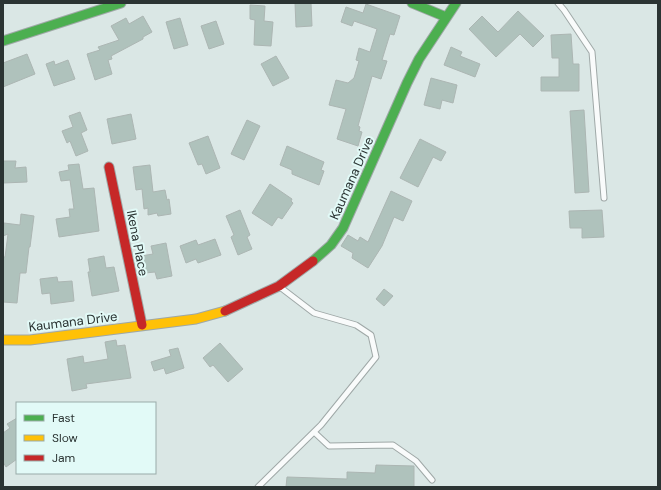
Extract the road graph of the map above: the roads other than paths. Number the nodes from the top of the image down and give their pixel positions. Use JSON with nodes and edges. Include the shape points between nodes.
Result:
{"nodes":[{"id":1,"x":121,"y":3,"type":"edge"},
{"id":2,"x":412,"y":3,"type":"edge"},
{"id":3,"x":456,"y":3,"type":"edge"},
{"id":4,"x":558,"y":3,"type":"edge"},
{"id":5,"x":446,"y":17,"type":"junction"},
{"id":6,"x":3,"y":41,"type":"edge"},
{"id":7,"x":109,"y":166,"type":"dead end"},
{"id":8,"x":604,"y":198,"type":"dead end"},
{"id":9,"x":279,"y":286,"type":"junction"},
{"id":10,"x":142,"y":325,"type":"junction"},
{"id":11,"x":3,"y":340,"type":"edge"},
{"id":12,"x":314,"y":432,"type":"junction"},
{"id":13,"x":432,"y":480,"type":"dead end"},
{"id":14,"x":258,"y":487,"type":"edge"}],
"edges":[{"from":1,"to":6,"type":"street"},
{"from":2,"to":5,"type":"street"},
{"from":3,"to":5,"type":"street","name":"Kaumana Drive"},
{"from":4,"to":8,"type":"lane","via":[[592,52]]},
{"from":5,"to":9,"type":"street","name":"Kaumana Drive","via":[[419,59],[404,89],[343,228],[331,245],[316,259]]},
{"from":7,"to":10,"type":"street","name":"Ikena Place"},
{"from":9,"to":10,"type":"street","name":"Kaumana Drive","via":[[228,310],[196,319]]},
{"from":9,"to":12,"type":"lane","via":[[314,313],[356,325],[371,335],[376,357]]},
{"from":10,"to":11,"type":"street","name":"Kaumana Drive","via":[[30,340]]},
{"from":12,"to":13,"type":"lane","via":[[329,446],[393,445],[416,460]]},
{"from":12,"to":14,"type":"lane"}]}
